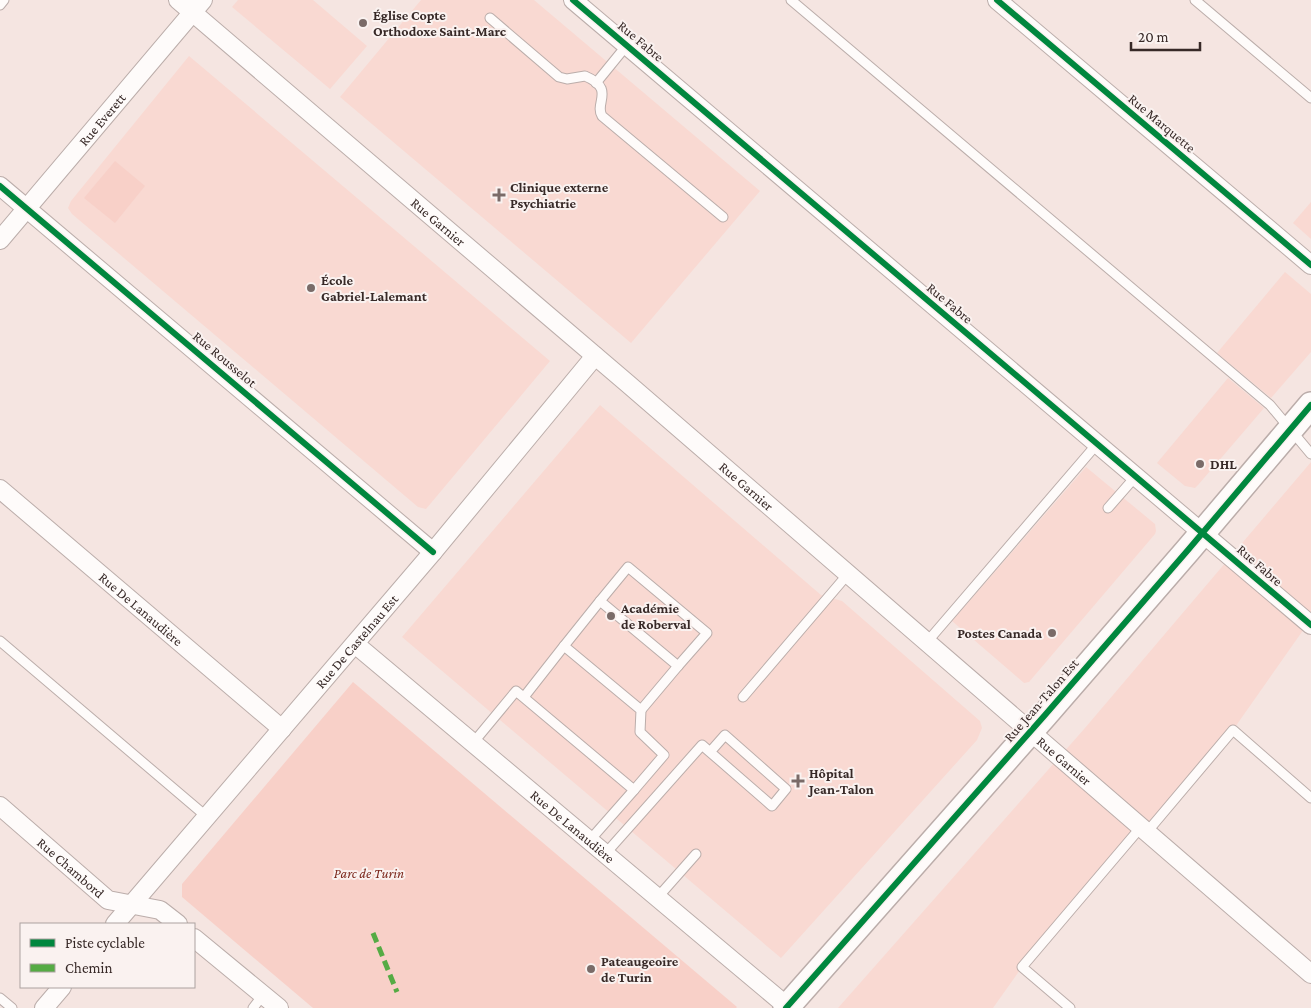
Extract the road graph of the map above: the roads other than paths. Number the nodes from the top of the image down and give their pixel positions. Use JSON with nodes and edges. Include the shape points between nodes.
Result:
{"nodes":[{"id":1,"x":4,"y":0,"type":"edge"},
{"id":2,"x":178,"y":0,"type":"edge"},
{"id":3,"x":574,"y":0,"type":"edge"},
{"id":4,"x":791,"y":0,"type":"edge"},
{"id":5,"x":997,"y":0,"type":"edge"},
{"id":6,"x":1195,"y":0,"type":"edge"},
{"id":7,"x":0,"y":6,"type":"edge"},
{"id":8,"x":197,"y":6,"type":"edge"},
{"id":9,"x":490,"y":18,"type":"dead end"},
{"id":10,"x":627,"y":45,"type":"junction"},
{"id":11,"x":596,"y":83,"type":"junction"},
{"id":12,"x":1311,"y":98,"type":"edge"},
{"id":13,"x":0,"y":186,"type":"edge"},
{"id":14,"x":26,"y":208,"type":"junction"},
{"id":15,"x":723,"y":217,"type":"dead end"},
{"id":16,"x":0,"y":240,"type":"edge"},
{"id":17,"x":1311,"y":265,"type":"edge"},
{"id":18,"x":595,"y":356,"type":"junction"},
{"id":19,"x":1311,"y":405,"type":"edge"},
{"id":20,"x":1290,"y":429,"type":"junction"},
{"id":21,"x":1097,"y":444,"type":"junction"},
{"id":22,"x":1311,"y":454,"type":"edge"},
{"id":23,"x":1136,"y":476,"type":"junction"},
{"id":24,"x":0,"y":490,"type":"edge"},
{"id":25,"x":1108,"y":508,"type":"dead end"},
{"id":26,"x":1203,"y":532,"type":"junction"},
{"id":27,"x":433,"y":552,"type":"junction"},
{"id":28,"x":848,"y":574,"type":"junction"},
{"id":29,"x":600,"y":601,"type":"junction"},
{"id":30,"x":1311,"y":625,"type":"edge"},
{"id":31,"x":0,"y":641,"type":"edge"},
{"id":32,"x":927,"y":642,"type":"junction"},
{"id":33,"x":355,"y":644,"type":"junction"},
{"id":34,"x":564,"y":646,"type":"junction"},
{"id":35,"x":678,"y":666,"type":"junction"},
{"id":36,"x":524,"y":697,"type":"junction"},
{"id":37,"x":743,"y":697,"type":"dead end"},
{"id":38,"x":641,"y":710,"type":"junction"},
{"id":39,"x":282,"y":729,"type":"junction"},
{"id":40,"x":1031,"y":731,"type":"junction"},
{"id":41,"x":474,"y":743,"type":"junction"},
{"id":42,"x":710,"y":752,"type":"junction"},
{"id":43,"x":634,"y":790,"type":"junction"},
{"id":44,"x":1311,"y":798,"type":"edge"},
{"id":45,"x":0,"y":806,"type":"edge"},
{"id":46,"x":207,"y":817,"type":"junction"},
{"id":47,"x":1144,"y":829,"type":"junction"},
{"id":48,"x":590,"y":840,"type":"junction"},
{"id":49,"x":606,"y":853,"type":"junction"},
{"id":50,"x":696,"y":854,"type":"dead end"},
{"id":51,"x":658,"y":898,"type":"junction"},
{"id":52,"x":133,"y":904,"type":"junction"},
{"id":53,"x":117,"y":923,"type":"edge"},
{"id":54,"x":177,"y":923,"type":"edge"},
{"id":55,"x":195,"y":939,"type":"edge"},
{"id":56,"x":1311,"y":974,"type":"edge"},
{"id":57,"x":61,"y":988,"type":"edge"},
{"id":58,"x":0,"y":998,"type":"edge"},
{"id":59,"x":258,"y":1002,"type":"edge"},
{"id":60,"x":12,"y":1008,"type":"edge"},
{"id":61,"x":44,"y":1008,"type":"edge"},
{"id":62,"x":278,"y":1008,"type":"edge"},
{"id":63,"x":787,"y":1008,"type":"edge"},
{"id":64,"x":1070,"y":1008,"type":"edge"}],
"edges":[{"from":1,"to":7,"type":"lane"},
{"from":2,"to":8,"type":"street","name":"Rue Garnier"},
{"from":3,"to":10,"type":"street","name":"Rue Fabre"},
{"from":4,"to":20,"type":"lane","via":[[1270,405]]},
{"from":5,"to":17,"type":"street","name":"Rue Marquette"},
{"from":6,"to":12,"type":"lane"},
{"from":8,"to":14,"type":"street","name":"Rue Everett"},
{"from":8,"to":18,"type":"street","name":"Rue Garnier"},
{"from":9,"to":11,"type":"lane","via":[[559,77],[585,76]]},
{"from":10,"to":11,"type":"lane"},
{"from":10,"to":21,"type":"street","name":"Rue Fabre"},
{"from":11,"to":15,"type":"lane","via":[[603,94],[602,116]]},
{"from":13,"to":14,"type":"street","name":"Rue Rousselot"},
{"from":14,"to":16,"type":"street","name":"Rue Everett"},
{"from":14,"to":27,"type":"street","name":"Rue Rousselot"},
{"from":18,"to":27,"type":"street","name":"Rue De Castelnau Est"},
{"from":18,"to":28,"type":"street","name":"Rue Garnier"},
{"from":19,"to":20,"type":"main road","name":"Rue Jean-Talon Est"},
{"from":20,"to":22,"type":"lane"},
{"from":20,"to":26,"type":"main road","name":"Rue Jean-Talon Est"},
{"from":21,"to":23,"type":"street","name":"Rue Fabre"},
{"from":21,"to":32,"type":"lane"},
{"from":23,"to":25,"type":"lane"},
{"from":23,"to":26,"type":"street","name":"Rue Fabre"},
{"from":24,"to":39,"type":"street","name":"Rue De Lanaudière"},
{"from":26,"to":30,"type":"street","name":"Rue Fabre"},
{"from":26,"to":40,"type":"main road","name":"Rue Jean-Talon Est"},
{"from":27,"to":33,"type":"street","name":"Rue De Castelnau Est"},
{"from":28,"to":32,"type":"street","name":"Rue Garnier"},
{"from":28,"to":37,"type":"lane"},
{"from":29,"to":34,"type":"lane"},
{"from":29,"to":35,"type":"lane"},
{"from":29,"to":35,"type":"lane","via":[[628,567],[707,633]]},
{"from":31,"to":46,"type":"lane"},
{"from":32,"to":40,"type":"street","name":"Rue Garnier"},
{"from":33,"to":39,"type":"street","name":"Rue De Castelnau Est"},
{"from":33,"to":41,"type":"street","name":"Rue De Lanaudière"},
{"from":34,"to":36,"type":"lane"},
{"from":34,"to":38,"type":"lane"},
{"from":35,"to":38,"type":"lane"},
{"from":36,"to":41,"type":"lane","via":[[516,691]]},
{"from":36,"to":43,"type":"lane"},
{"from":38,"to":43,"type":"lane","via":[[640,732],[664,754]]},
{"from":39,"to":46,"type":"street","name":"Rue De Castelnau Est"},
{"from":40,"to":47,"type":"street","name":"Rue Garnier"},
{"from":40,"to":63,"type":"main road","name":"Rue Jean-Talon Est"},
{"from":41,"to":48,"type":"street","name":"Rue De Lanaudière"},
{"from":42,"to":42,"type":"lane","via":[[772,806],[786,789],[725,735]]},
{"from":42,"to":49,"type":"lane","via":[[702,745]]},
{"from":43,"to":48,"type":"lane"},
{"from":44,"to":47,"type":"lane","via":[[1233,730]]},
{"from":45,"to":52,"type":"street","name":"Rue Chambord","via":[[108,900]]},
{"from":46,"to":52,"type":"street","name":"Rue De Castelnau Est"},
{"from":47,"to":56,"type":"street","name":"Rue Garnier"},
{"from":47,"to":64,"type":"lane","via":[[1022,967]]},
{"from":48,"to":49,"type":"street","name":"Rue De Lanaudière"},
{"from":49,"to":51,"type":"street","name":"Rue De Lanaudière"},
{"from":50,"to":51,"type":"lane"},
{"from":51,"to":63,"type":"street","name":"Rue De Lanaudière"},
{"from":52,"to":53,"type":"street","name":"Rue De Castelnau Est"},
{"from":52,"to":54,"type":"street","name":"Rue Chambord","via":[[160,910]]},
{"from":55,"to":59,"type":"street"},
{"from":57,"to":61,"type":"street"},
{"from":58,"to":60,"type":"lane"},
{"from":59,"to":62,"type":"street"}]}
